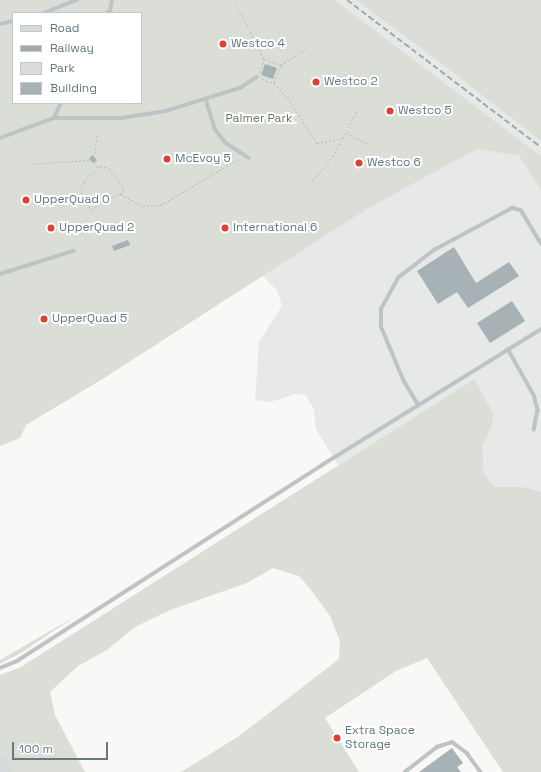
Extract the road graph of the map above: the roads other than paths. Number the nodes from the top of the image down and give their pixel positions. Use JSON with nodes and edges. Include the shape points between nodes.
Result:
{"nodes":[{"id":1,"x":77,"y":0,"type":"edge"},
{"id":2,"x":112,"y":0,"type":"edge"},
{"id":3,"x":47,"y":12,"type":"edge"},
{"id":4,"x":108,"y":12,"type":"edge"},
{"id":5,"x":12,"y":21,"type":"edge"},
{"id":6,"x":0,"y":24,"type":"edge"},
{"id":7,"x":257,"y":77,"type":"road end"},
{"id":8,"x":206,"y":100,"type":"junction"},
{"id":9,"x":61,"y":104,"type":"edge"},
{"id":10,"x":54,"y":118,"type":"junction"},
{"id":11,"x":0,"y":138,"type":"edge"},
{"id":12,"x":249,"y":158,"type":"dead end"},
{"id":13,"x":541,"y":244,"type":"edge"},
{"id":14,"x":73,"y":251,"type":"dead end"},
{"id":15,"x":0,"y":274,"type":"edge"},
{"id":16,"x":541,"y":329,"type":"edge"},
{"id":17,"x":508,"y":349,"type":"junction"},
{"id":18,"x":418,"y":405,"type":"junction"},
{"id":19,"x":534,"y":430,"type":"dead end"},
{"id":20,"x":0,"y":668,"type":"edge"},
{"id":21,"x":0,"y":762,"type":"edge"},
{"id":22,"x":6,"y":772,"type":"edge"},
{"id":23,"x":405,"y":772,"type":"edge"},
{"id":24,"x":481,"y":772,"type":"edge"}],
"edges":[{"from":1,"to":3,"type":"lane"},
{"from":2,"to":4,"type":"lane"},
{"from":5,"to":6,"type":"lane"},
{"from":7,"to":8,"type":"lane","via":[[240,88]]},
{"from":8,"to":10,"type":"lane","via":[[140,116]]},
{"from":8,"to":12,"type":"lane","via":[[215,129],[226,143]]},
{"from":9,"to":10,"type":"lane"},
{"from":10,"to":11,"type":"lane"},
{"from":13,"to":18,"type":"lane","via":[[521,210],[512,208],[434,250],[398,278],[382,309],[381,327],[404,382]]},
{"from":14,"to":15,"type":"lane"},
{"from":16,"to":17,"type":"lane"},
{"from":17,"to":18,"type":"lane"},
{"from":17,"to":19,"type":"lane","via":[[534,395],[538,410]]},
{"from":18,"to":20,"type":"lane","via":[[17,661]]},
{"from":21,"to":22,"type":"street"},
{"from":23,"to":24,"type":"lane","via":[[437,747],[452,742],[467,752]]}]}
